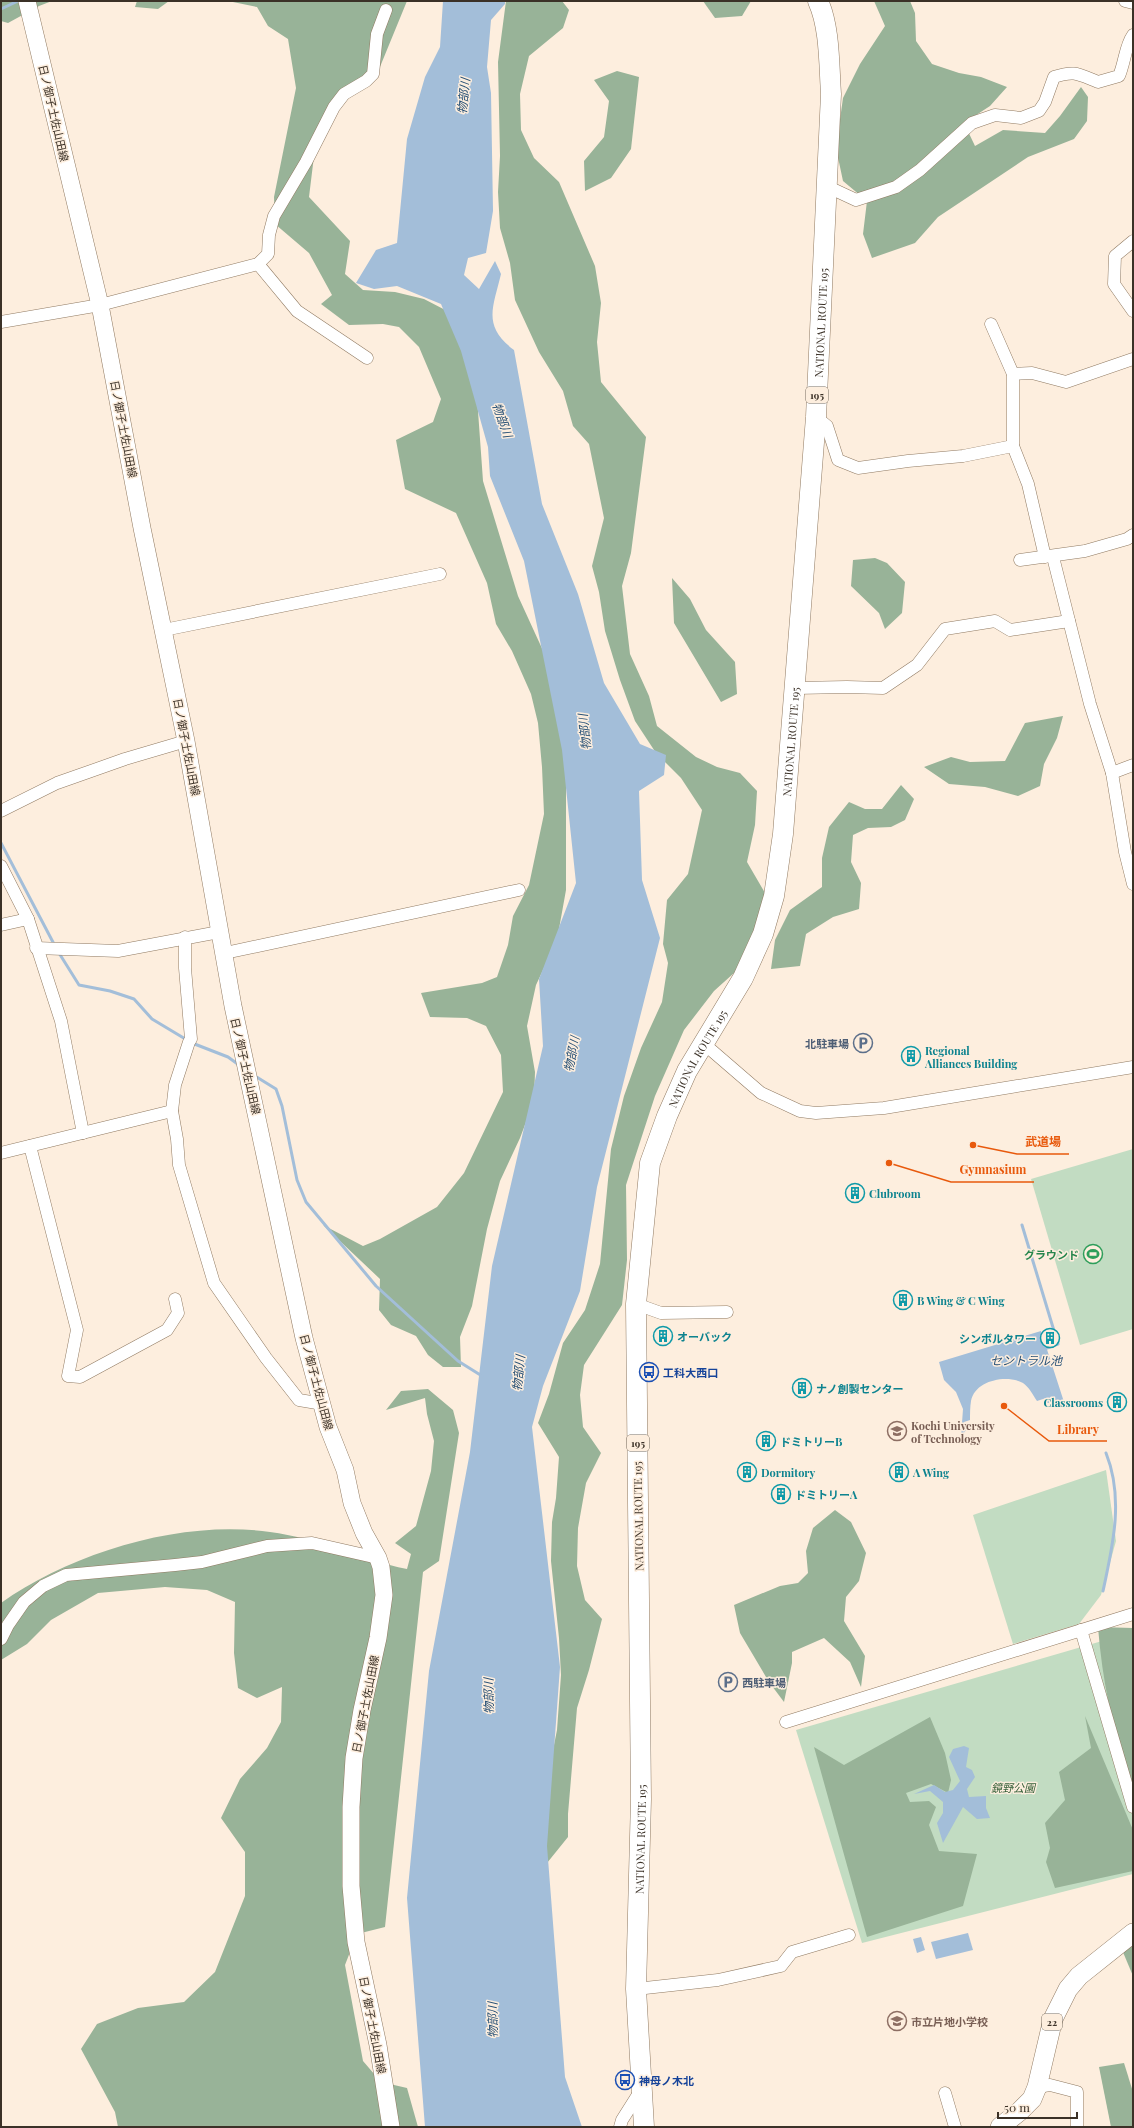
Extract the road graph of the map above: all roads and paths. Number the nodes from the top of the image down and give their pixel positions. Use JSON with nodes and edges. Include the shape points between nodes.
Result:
{"nodes":[{"id":1,"x":818,"y":1,"type":"edge"},
{"id":2,"x":1125,"y":1,"type":"edge"},
{"id":3,"x":28,"y":3,"type":"edge"},
{"id":4,"x":1133,"y":3,"type":"edge"},
{"id":5,"x":386,"y":10,"type":"dead end"},
{"id":6,"x":1133,"y":34,"type":"edge"},
{"id":7,"x":826,"y":186,"type":"junction"},
{"id":8,"x":1133,"y":241,"type":"edge"},
{"id":9,"x":258,"y":264,"type":"junction"},
{"id":10,"x":100,"y":305,"type":"junction"},
{"id":11,"x":1133,"y":311,"type":"edge"},
{"id":12,"x":1,"y":322,"type":"edge"},
{"id":13,"x":991,"y":324,"type":"dead end"},
{"id":14,"x":366,"y":358,"type":"dead end"},
{"id":15,"x":1133,"y":359,"type":"edge"},
{"id":16,"x":1013,"y":374,"type":"junction"},
{"id":17,"x":816,"y":416,"type":"junction"},
{"id":18,"x":1013,"y":446,"type":"junction"},
{"id":19,"x":1133,"y":535,"type":"edge"},
{"id":20,"x":1049,"y":557,"type":"junction"},
{"id":21,"x":1020,"y":560,"type":"dead end"},
{"id":22,"x":440,"y":574,"type":"dead end"},
{"id":23,"x":1069,"y":621,"type":"junction"},
{"id":24,"x":164,"y":630,"type":"junction"},
{"id":25,"x":796,"y":688,"type":"junction"},
{"id":26,"x":186,"y":740,"type":"junction"},
{"id":27,"x":1133,"y":765,"type":"edge"},
{"id":28,"x":1112,"y":773,"type":"junction"},
{"id":29,"x":1,"y":811,"type":"edge"},
{"id":30,"x":1,"y":866,"type":"edge"},
{"id":31,"x":1133,"y":884,"type":"edge"},
{"id":32,"x":519,"y":890,"type":"dead end"},
{"id":33,"x":28,"y":919,"type":"junction"},
{"id":34,"x":1,"y":925,"type":"edge"},
{"id":35,"x":220,"y":932,"type":"junction"},
{"id":36,"x":185,"y":937,"type":"junction"},
{"id":37,"x":36,"y":948,"type":"junction"},
{"id":38,"x":225,"y":953,"type":"junction"},
{"id":39,"x":703,"y":1043,"type":"junction"},
{"id":40,"x":1133,"y":1067,"type":"edge"},
{"id":41,"x":172,"y":1111,"type":"junction"},
{"id":42,"x":83,"y":1133,"type":"junction"},
{"id":43,"x":30,"y":1146,"type":"junction"},
{"id":44,"x":1,"y":1152,"type":"edge"},
{"id":45,"x":175,"y":1299,"type":"dead end"},
{"id":46,"x":636,"y":1304,"type":"junction"},
{"id":47,"x":727,"y":1312,"type":"dead end"},
{"id":48,"x":323,"y":1404,"type":"junction"},
{"id":49,"x":378,"y":1558,"type":"junction"},
{"id":50,"x":1133,"y":1614,"type":"edge"},
{"id":51,"x":1082,"y":1630,"type":"junction"},
{"id":52,"x":1,"y":1639,"type":"edge"},
{"id":53,"x":786,"y":1722,"type":"dead end"},
{"id":54,"x":1133,"y":1807,"type":"edge"},
{"id":55,"x":1133,"y":1933,"type":"edge"},
{"id":56,"x":850,"y":1935,"type":"dead end"},
{"id":57,"x":636,"y":1989,"type":"junction"},
{"id":58,"x":1037,"y":2087,"type":"junction"},
{"id":59,"x":641,"y":2090,"type":"junction"},
{"id":60,"x":945,"y":2093,"type":"dead end"},
{"id":61,"x":391,"y":2127,"type":"edge"},
{"id":62,"x":620,"y":2127,"type":"edge"},
{"id":63,"x":644,"y":2127,"type":"edge"},
{"id":64,"x":955,"y":2127,"type":"edge"},
{"id":65,"x":1000,"y":2127,"type":"edge"},
{"id":66,"x":1077,"y":2127,"type":"edge"}],
"edges":[{"from":1,"to":7,"type":"highway","name":"NATIONAL ROUTE 195","number":"195","via":[[823,11],[831,94]]},
{"from":2,"to":4,"type":"street"},
{"from":3,"to":10,"type":"main road","name":"日ノ御子土佐山田線"},
{"from":5,"to":9,"type":"street","via":[[377,34],[373,74],[366,82],[344,94],[334,107],[274,216],[268,254]]},
{"from":6,"to":7,"type":"street","via":[[1119,76],[1098,82],[1070,72],[1054,77],[1046,102],[1038,111],[1021,118],[995,115],[972,123],[920,170],[896,187],[856,200]]},
{"from":7,"to":17,"type":"highway","name":"NATIONAL ROUTE 195","number":"195"},
{"from":8,"to":11,"type":"street","via":[[1115,256],[1114,284]]},
{"from":9,"to":10,"type":"street"},
{"from":9,"to":14,"type":"street","via":[[297,311]]},
{"from":10,"to":12,"type":"street"},
{"from":10,"to":24,"type":"main road","name":"日ノ御子土佐山田線"},
{"from":13,"to":16,"type":"street"},
{"from":15,"to":16,"type":"street","via":[[1066,382],[1032,373]]},
{"from":16,"to":18,"type":"street"},
{"from":17,"to":18,"type":"street","via":[[826,426],[838,460],[858,468],[963,456]]},
{"from":17,"to":25,"type":"highway","name":"NATIONAL ROUTE 195","number":"195"},
{"from":18,"to":20,"type":"street","via":[[1028,484]]},
{"from":19,"to":20,"type":"street","via":[[1128,539],[1086,551]]},
{"from":20,"to":21,"type":"street"},
{"from":20,"to":23,"type":"street"},
{"from":22,"to":24,"type":"street"},
{"from":23,"to":25,"type":"street","via":[[1010,630],[995,621],[945,628],[917,665],[883,688]]},
{"from":23,"to":28,"type":"street","via":[[1090,704]]},
{"from":24,"to":26,"type":"main road","name":"日ノ御子土佐山田線"},
{"from":25,"to":39,"type":"highway","name":"NATIONAL ROUTE 195","number":"195","via":[[783,834],[774,896],[764,934],[743,978]]},
{"from":26,"to":29,"type":"street","via":[[57,782]]},
{"from":26,"to":35,"type":"main road","name":"日ノ御子土佐山田線"},
{"from":27,"to":28,"type":"street"},
{"from":28,"to":31,"type":"street"},
{"from":30,"to":33,"type":"street"},
{"from":32,"to":38,"type":"street"},
{"from":33,"to":34,"type":"street"},
{"from":33,"to":37,"type":"street"},
{"from":35,"to":36,"type":"street"},
{"from":35,"to":38,"type":"main road","name":"日ノ御子土佐山田線"},
{"from":36,"to":37,"type":"street","via":[[118,952]]},
{"from":36,"to":41,"type":"street","via":[[191,1039],[175,1085]]},
{"from":37,"to":42,"type":"street","via":[[61,1021]]},
{"from":38,"to":48,"type":"main road","name":"日ノ御子土佐山田線","via":[[232,1006],[304,1338]]},
{"from":39,"to":40,"type":"street","via":[[761,1093],[800,1111],[816,1113],[884,1108]]},
{"from":39,"to":46,"type":"highway","name":"NATIONAL ROUTE 195","number":"195","via":[[667,1116],[650,1163]]},
{"from":41,"to":42,"type":"street"},
{"from":41,"to":48,"type":"street","via":[[178,1139],[179,1165],[214,1282],[266,1358],[299,1400]]},
{"from":42,"to":43,"type":"street"},
{"from":43,"to":44,"type":"street"},
{"from":43,"to":45,"type":"street","via":[[77,1330],[68,1376],[80,1377],[167,1330],[178,1313]]},
{"from":46,"to":47,"type":"street","via":[[661,1312]]},
{"from":46,"to":57,"type":"highway","name":"NATIONAL ROUTE 195","number":"195","via":[[641,1798]]},
{"from":48,"to":49,"type":"main road","name":"日ノ御子土佐山田線","via":[[328,1427],[345,1470],[352,1502],[364,1533]]},
{"from":49,"to":52,"type":"street","via":[[312,1543],[267,1546],[202,1562],[66,1575],[43,1586],[24,1602]]},
{"from":49,"to":61,"type":"main road","name":"日ノ御子土佐山田線","via":[[384,1595],[354,1758],[351,1886],[356,1942],[378,2045]]},
{"from":50,"to":51,"type":"street"},
{"from":51,"to":53,"type":"street"},
{"from":51,"to":54,"type":"street"},
{"from":55,"to":58,"type":"main road","number":"22","via":[[1079,1976],[1068,1990],[1053,2019]]},
{"from":56,"to":57,"type":"street","via":[[792,1952],[781,1966],[718,1980]]},
{"from":57,"to":59,"type":"highway","name":"NATIONAL ROUTE 195","number":"195"},
{"from":58,"to":65,"type":"main road","number":"22","via":[[1032,2099]]},
{"from":58,"to":66,"type":"street","via":[[1050,2085],[1077,2092]]},
{"from":59,"to":62,"type":"street"},
{"from":59,"to":63,"type":"highway","name":"NATIONAL ROUTE 195","number":"195"},
{"from":60,"to":64,"type":"street"}]}
